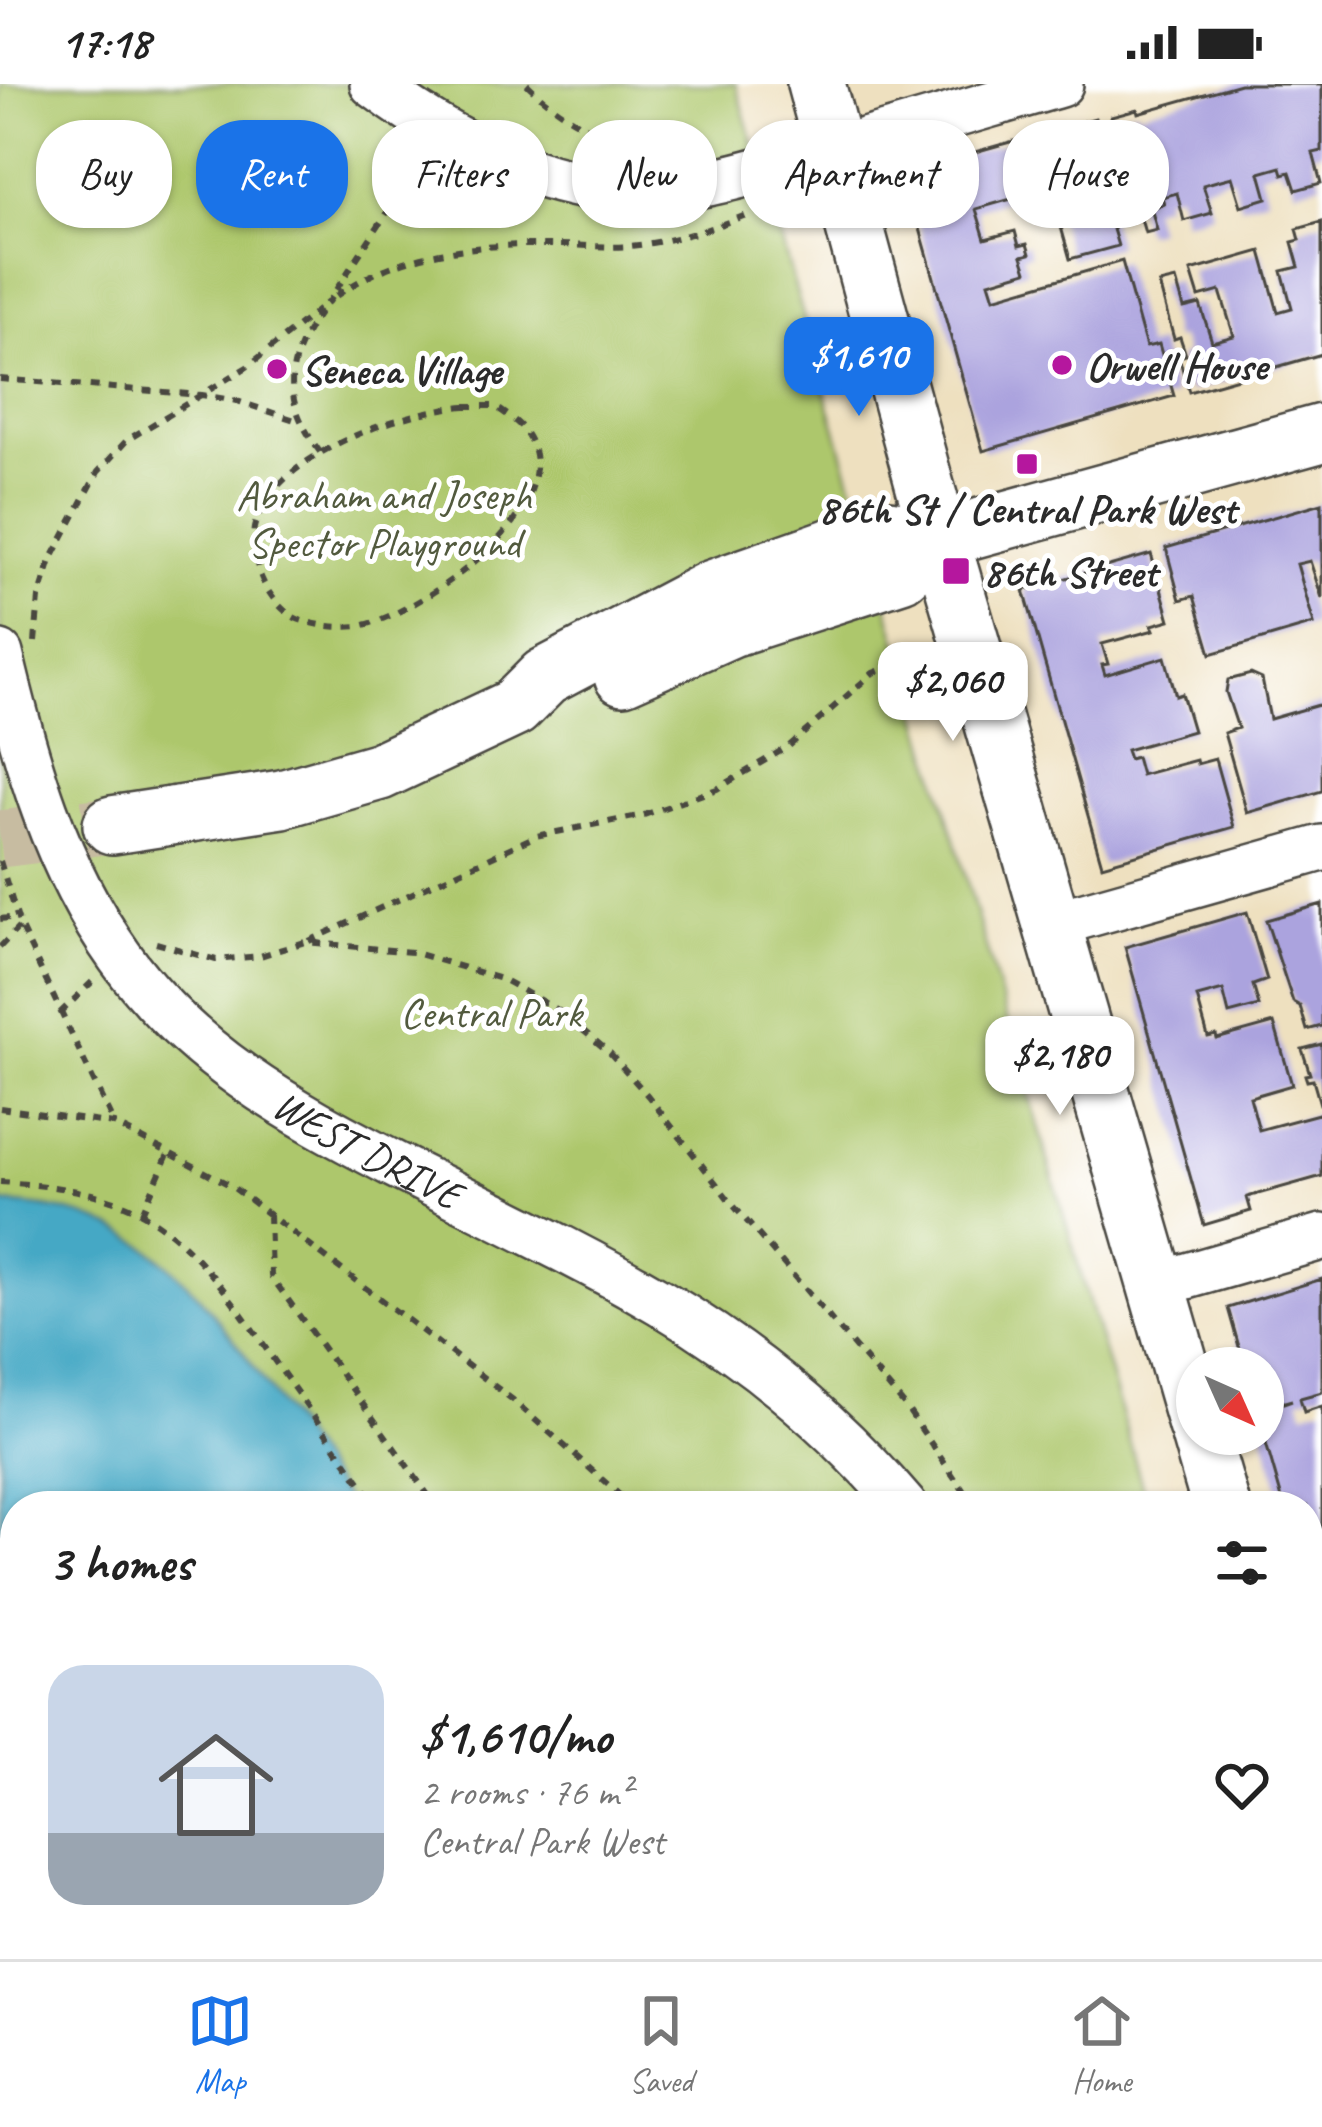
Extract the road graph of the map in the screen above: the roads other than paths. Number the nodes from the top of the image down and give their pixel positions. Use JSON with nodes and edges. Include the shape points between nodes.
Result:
{"nodes":[{"id":1,"x":373,"y":84,"type":"edge"},
{"id":2,"x":816,"y":84,"type":"edge"},
{"id":3,"x":1060,"y":84,"type":"edge"},
{"id":4,"x":827,"y":120,"type":"edge"},
{"id":5,"x":935,"y":120,"type":"edge"},
{"id":6,"x":741,"y":173,"type":"edge"},
{"id":7,"x":857,"y":228,"type":"edge"},
{"id":8,"x":1322,"y":433,"type":"edge"},
{"id":9,"x":941,"y":538,"type":"junction"},
{"id":10,"x":18,"y":651,"type":"edge"},
{"id":11,"x":112,"y":825,"type":"tunnel mouth"},
{"id":12,"x":1322,"y":848,"type":"edge"},
{"id":13,"x":1053,"y":924,"type":"junction"},
{"id":14,"x":1322,"y":1237,"type":"edge"},
{"id":15,"x":1156,"y":1285,"type":"junction"},
{"id":16,"x":1176,"y":1353,"type":"edge"},
{"id":17,"x":1206,"y":1455,"type":"edge"},
{"id":18,"x":889,"y":1491,"type":"edge"},
{"id":19,"x":1217,"y":1491,"type":"edge"}],
"edges":[{"from":1,"to":6,"type":"street","via":[[438,128],[555,178],[645,190]]},
{"from":2,"to":4,"type":"main road"},
{"from":3,"to":5,"type":"street"},
{"from":7,"to":9,"type":"main road"},
{"from":8,"to":9,"type":"main road"},
{"from":9,"to":11,"type":"main road","via":[[901,573],[731,628],[558,707],[514,707],[318,791]]},
{"from":9,"to":13,"type":"main road"},
{"from":10,"to":18,"type":"street","name":"WEST DRIVE","via":[[31,772],[78,889],[121,959],[204,1048],[295,1113],[694,1323],[810,1411]]},
{"from":12,"to":13,"type":"street"},
{"from":13,"to":15,"type":"main road"},
{"from":14,"to":15,"type":"street"},
{"from":15,"to":16,"type":"main road"},
{"from":17,"to":19,"type":"main road"}]}
